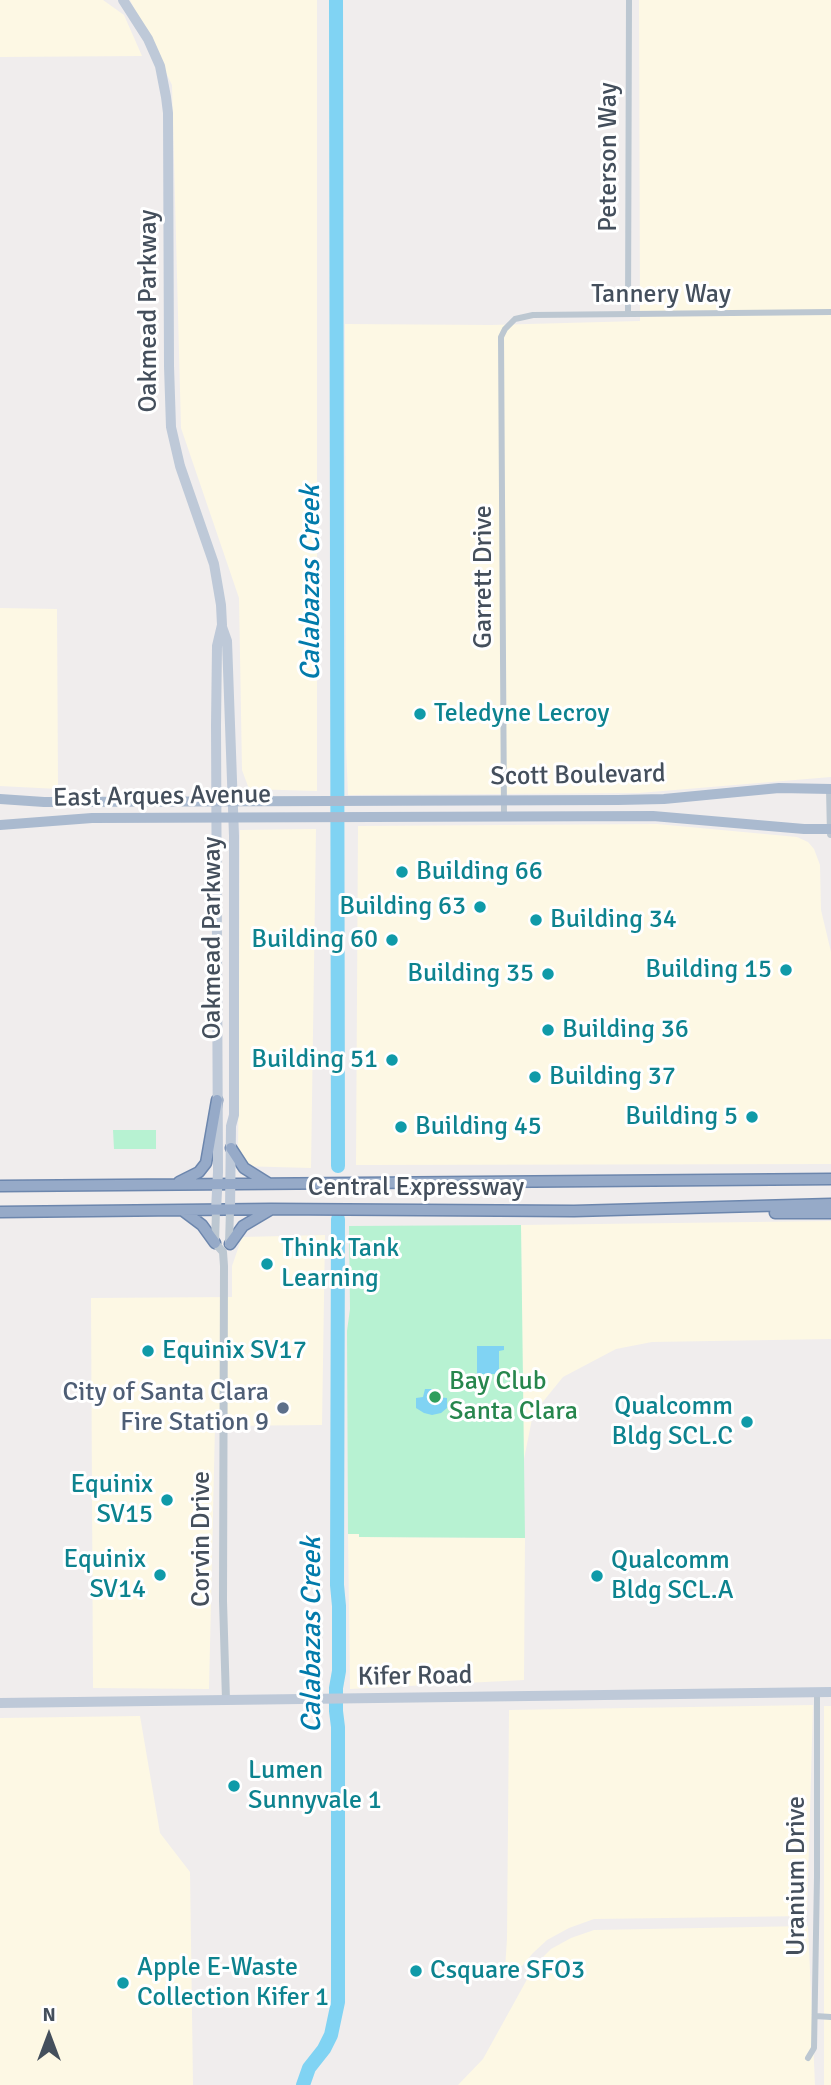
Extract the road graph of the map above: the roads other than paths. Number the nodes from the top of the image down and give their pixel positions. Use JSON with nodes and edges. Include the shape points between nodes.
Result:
{"nodes":[{"id":1,"x":629,"y":0,"type":"edge"},
{"id":2,"x":127,"y":1,"type":"edge"},
{"id":3,"x":831,"y":312,"type":"edge"},
{"id":4,"x":628,"y":314,"type":"junction"},
{"id":5,"x":501,"y":337,"type":"joint"},
{"id":6,"x":222,"y":625,"type":"junction"},
{"id":7,"x":831,"y":789,"type":"edge"},
{"id":8,"x":0,"y":799,"type":"edge"},
{"id":9,"x":504,"y":800,"type":"junction"},
{"id":10,"x":217,"y":801,"type":"junction"},
{"id":11,"x":233,"y":801,"type":"junction"},
{"id":12,"x":325,"y":802,"type":"joint"},
{"id":13,"x":504,"y":816,"type":"junction"},
{"id":14,"x":325,"y":817,"type":"joint"},
{"id":15,"x":217,"y":818,"type":"junction"},
{"id":16,"x":234,"y":818,"type":"junction"},
{"id":17,"x":0,"y":825,"type":"edge"},
{"id":18,"x":831,"y":829,"type":"edge"},
{"id":19,"x":831,"y":834,"type":"edge"},
{"id":20,"x":217,"y":1100,"type":"junction"},
{"id":21,"x":231,"y":1148,"type":"junction"},
{"id":22,"x":831,"y":1179,"type":"edge"},
{"id":23,"x":268,"y":1183,"type":"junction"},
{"id":24,"x":217,"y":1184,"type":"junction"},
{"id":25,"x":230,"y":1184,"type":"junction"},
{"id":26,"x":174,"y":1185,"type":"junction"},
{"id":27,"x":0,"y":1186,"type":"edge"},
{"id":28,"x":831,"y":1204,"type":"edge"},
{"id":29,"x":734,"y":1207,"type":"junction"},
{"id":30,"x":271,"y":1209,"type":"junction"},
{"id":31,"x":182,"y":1210,"type":"junction"},
{"id":32,"x":216,"y":1210,"type":"junction"},
{"id":33,"x":230,"y":1210,"type":"junction"},
{"id":34,"x":0,"y":1212,"type":"edge"},
{"id":35,"x":831,"y":1213,"type":"edge"},
{"id":36,"x":223,"y":1246,"type":"junction"},
{"id":37,"x":831,"y":1692,"type":"edge"},
{"id":38,"x":817,"y":1693,"type":"junction"},
{"id":39,"x":226,"y":1700,"type":"junction"},
{"id":40,"x":0,"y":1703,"type":"edge"},
{"id":41,"x":815,"y":2016,"type":"junction"},
{"id":42,"x":831,"y":2017,"type":"edge"},
{"id":43,"x":808,"y":2057,"type":"dead end"}],
"edges":[{"from":1,"to":4,"type":"street","name":"Peterson Way"},
{"from":2,"to":6,"type":"main road","name":"Oakmead Parkway","via":[[160,66],[166,97],[171,427],[214,564]]},
{"from":3,"to":4,"type":"street","name":"Tannery Way"},
{"from":4,"to":5,"type":"street","name":"Tannery Way","via":[[524,316],[509,323]]},
{"from":5,"to":9,"type":"street","name":"Garrett Drive"},
{"from":6,"to":10,"type":"main road","name":"Oakmead Parkway","via":[[217,646]]},
{"from":6,"to":11,"type":"main road","name":"Oakmead Parkway","via":[[227,641]]},
{"from":7,"to":9,"type":"main road","name":"Scott Boulevard","via":[[779,788],[664,799]]},
{"from":7,"to":18,"type":"street"},
{"from":8,"to":10,"type":"main road","name":"East Arques Avenue"},
{"from":9,"to":12,"type":"main road","name":"Scott Boulevard"},
{"from":9,"to":13,"type":"street","name":"Garrett Drive"},
{"from":10,"to":11,"type":"main road","name":"East Arques Avenue"},
{"from":10,"to":15,"type":"main road","name":"Oakmead Parkway"},
{"from":11,"to":12,"type":"main road","name":"East Arques Avenue"},
{"from":11,"to":16,"type":"main road","name":"Oakmead Parkway"},
{"from":13,"to":14,"type":"main road","name":"Scott Boulevard"},
{"from":13,"to":18,"type":"main road","name":"Scott Boulevard","via":[[653,816]]},
{"from":14,"to":16,"type":"main road","name":"East Arques Avenue"},
{"from":15,"to":16,"type":"main road","name":"East Arques Avenue"},
{"from":15,"to":17,"type":"main road","name":"East Arques Avenue","via":[[92,818]]},
{"from":15,"to":20,"type":"main road","name":"Oakmead Parkway"},
{"from":16,"to":21,"type":"main road","name":"Oakmead Parkway"},
{"from":18,"to":19,"type":"street"},
{"from":20,"to":24,"type":"main road","name":"Oakmead Parkway"},
{"from":20,"to":26,"type":"highway","via":[[206,1163]]},
{"from":21,"to":23,"type":"highway","via":[[244,1168]]},
{"from":21,"to":25,"type":"main road","name":"Oakmead Parkway"},
{"from":22,"to":23,"type":"highway","name":"Central Expressway"},
{"from":23,"to":25,"type":"highway","name":"Central Expressway"},
{"from":24,"to":25,"type":"highway","name":"Central Expressway"},
{"from":24,"to":26,"type":"highway","name":"Central Expressway"},
{"from":24,"to":32,"type":"main road","name":"Oakmead Parkway"},
{"from":25,"to":33,"type":"main road","name":"Oakmead Parkway"},
{"from":26,"to":27,"type":"highway","name":"Central Expressway"},
{"from":28,"to":29,"type":"highway","name":"Central Expressway"},
{"from":29,"to":30,"type":"highway","name":"Central Expressway"},
{"from":29,"to":35,"type":"highway","via":[[754,1212]]},
{"from":30,"to":33,"type":"highway","name":"Central Expressway"},
{"from":30,"to":36,"type":"highway","via":[[243,1226]]},
{"from":31,"to":32,"type":"highway","name":"Central Expressway"},
{"from":31,"to":34,"type":"highway","name":"Central Expressway"},
{"from":31,"to":36,"type":"highway"},
{"from":32,"to":33,"type":"highway","name":"Central Expressway"},
{"from":32,"to":36,"type":"street","name":"Corvin Drive"},
{"from":33,"to":36,"type":"street","name":"Corvin Drive"},
{"from":36,"to":39,"type":"street","name":"Corvin Drive"},
{"from":37,"to":38,"type":"main road","name":"Kifer Road"},
{"from":38,"to":39,"type":"main road","name":"Kifer Road"},
{"from":38,"to":41,"type":"street","name":"Uranium Drive"},
{"from":39,"to":40,"type":"main road","name":"Kifer Road"},
{"from":41,"to":42,"type":"street"},
{"from":41,"to":43,"type":"street","name":"Uranium Drive","via":[[814,2049]]}]}
